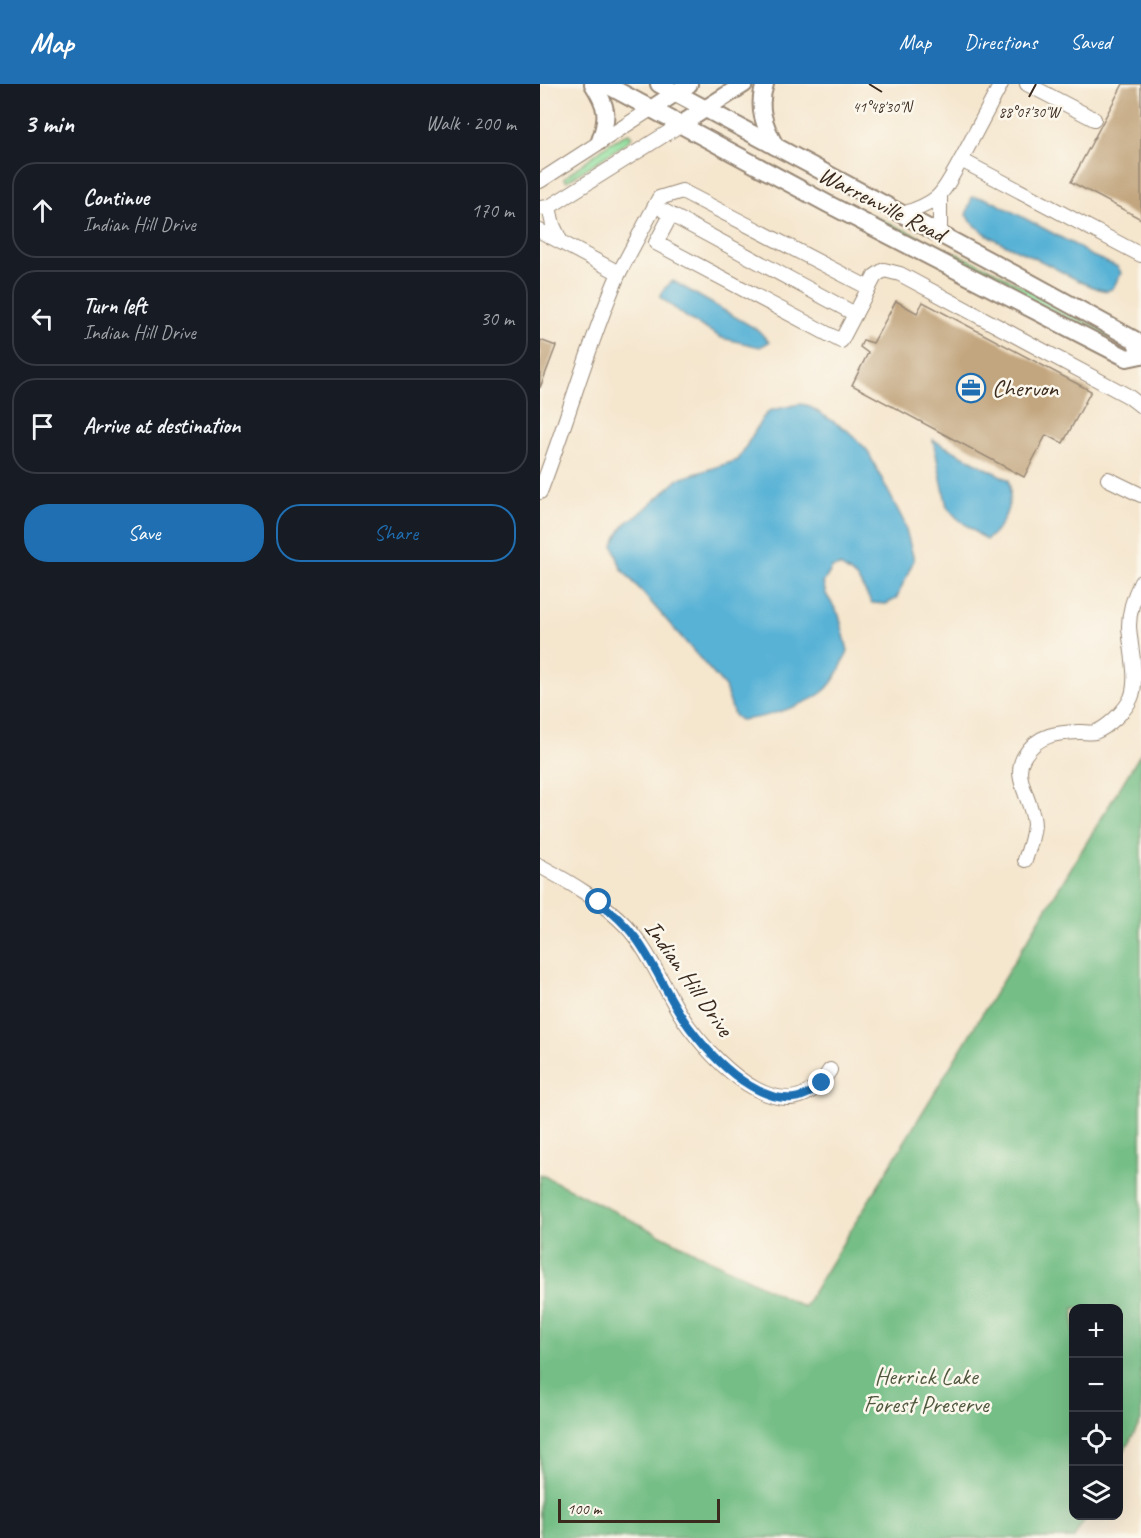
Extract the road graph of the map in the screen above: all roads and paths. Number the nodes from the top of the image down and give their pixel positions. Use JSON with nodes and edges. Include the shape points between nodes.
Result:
{"nodes":[{"id":1,"x":593,"y":84,"type":"edge"},
{"id":2,"x":605,"y":84,"type":"edge"},
{"id":3,"x":659,"y":84,"type":"edge"},
{"id":4,"x":744,"y":84,"type":"edge"},
{"id":5,"x":765,"y":84,"type":"edge"},
{"id":6,"x":1001,"y":84,"type":"edge"},
{"id":7,"x":1027,"y":84,"type":"edge"},
{"id":8,"x":682,"y":88,"type":"edge"},
{"id":9,"x":705,"y":108,"type":"junction"},
{"id":10,"x":651,"y":109,"type":"junction"},
{"id":11,"x":1094,"y":119,"type":"dead end"},
{"id":12,"x":680,"y":125,"type":"junction"},
{"id":13,"x":600,"y":141,"type":"junction"},
{"id":14,"x":775,"y":146,"type":"junction"},
{"id":15,"x":961,"y":160,"type":"junction"},
{"id":16,"x":540,"y":181,"type":"edge"},
{"id":17,"x":940,"y":197,"type":"junction"},
{"id":18,"x":655,"y":206,"type":"junction"},
{"id":19,"x":544,"y":207,"type":"edge"},
{"id":20,"x":903,"y":214,"type":"junction"},
{"id":21,"x":671,"y":215,"type":"junction"},
{"id":22,"x":540,"y":231,"type":"edge"},
{"id":23,"x":940,"y":234,"type":"junction"},
{"id":24,"x":560,"y":240,"type":"junction"},
{"id":25,"x":1141,"y":255,"type":"edge"},
{"id":26,"x":619,"y":273,"type":"junction"},
{"id":27,"x":869,"y":288,"type":"junction"},
{"id":28,"x":855,"y":314,"type":"junction"},
{"id":29,"x":1141,"y":355,"type":"edge"},
{"id":30,"x":1141,"y":406,"type":"edge"},
{"id":31,"x":1108,"y":479,"type":"dead end"},
{"id":32,"x":540,"y":492,"type":"edge"},
{"id":33,"x":1141,"y":495,"type":"edge"},
{"id":34,"x":1141,"y":582,"type":"edge"},
{"id":35,"x":1024,"y":860,"type":"dead end"},
{"id":36,"x":540,"y":866,"type":"edge"},
{"id":37,"x":830,"y":1070,"type":"dead end"}],
"edges":[{"from":1,"to":13,"type":"main road","via":[[605,105],[606,125]]},
{"from":2,"to":10,"type":"main road","name":"Warrenville Road"},
{"from":3,"to":8,"type":"main road","name":"Warrenville Road"},
{"from":4,"to":9,"type":"main road"},
{"from":5,"to":14,"type":"main road","via":[[763,119]]},
{"from":6,"to":15,"type":"street"},
{"from":7,"to":11,"type":"street"},
{"from":8,"to":9,"type":"main road","name":"Warrenville Road"},
{"from":8,"to":10,"type":"main road"},
{"from":9,"to":12,"type":"main road"},
{"from":9,"to":14,"type":"main road","name":"Warrenville Road"},
{"from":10,"to":12,"type":"main road","name":"Warrenville Road"},
{"from":10,"to":13,"type":"street"},
{"from":12,"to":19,"type":"street"},
{"from":12,"to":29,"type":"main road","name":"Warrenville Road","via":[[1127,358]]},
{"from":13,"to":16,"type":"street"},
{"from":14,"to":20,"type":"main road","name":"Warrenville Road"},
{"from":15,"to":17,"type":"street"},
{"from":15,"to":25,"type":"street"},
{"from":17,"to":20,"type":"street"},
{"from":17,"to":23,"type":"street"},
{"from":18,"to":21,"type":"street"},
{"from":18,"to":26,"type":"street"},
{"from":18,"to":27,"type":"street","via":[[659,198],[682,191]]},
{"from":19,"to":24,"type":"street"},
{"from":20,"to":23,"type":"main road","name":"Warrenville Road"},
{"from":21,"to":28,"type":"street"},
{"from":21,"to":28,"type":"street","via":[[656,243],[841,341]]},
{"from":22,"to":24,"type":"street"},
{"from":23,"to":29,"type":"main road","name":"Warrenville Road","via":[[1135,340]]},
{"from":24,"to":26,"type":"street"},
{"from":26,"to":32,"type":"street"},
{"from":27,"to":28,"type":"street"},
{"from":27,"to":30,"type":"street","via":[[875,276],[884,270],[900,274]]},
{"from":31,"to":33,"type":"street"},
{"from":34,"to":35,"type":"street","via":[[1130,611],[1134,690],[1128,705],[1095,732],[1053,733],[1030,749],[1022,760],[1020,774],[1034,825]]},
{"from":36,"to":37,"type":"street","name":"Indian Hill Drive","via":[[599,902],[626,927],[690,1028],[737,1076],[769,1096],[792,1099],[817,1088]]}]}
